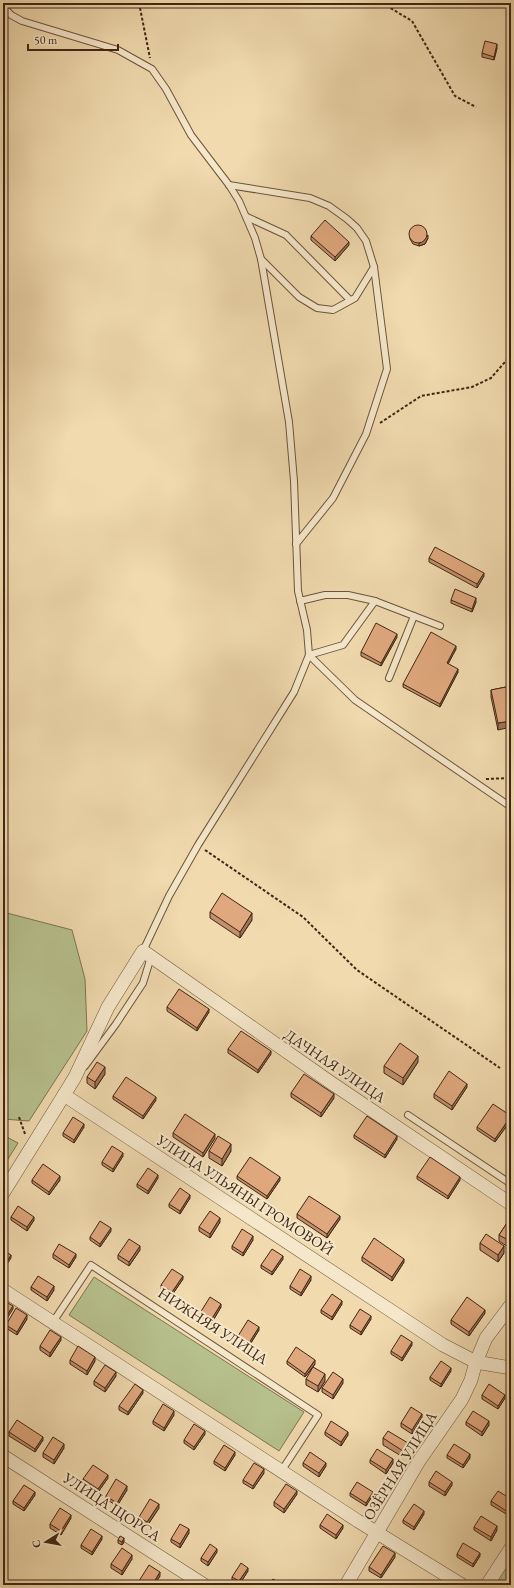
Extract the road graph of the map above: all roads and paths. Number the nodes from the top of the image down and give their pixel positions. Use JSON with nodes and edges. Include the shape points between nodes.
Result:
{"nodes":[{"id":1,"x":139,"y":3,"type":"edge"},
{"id":2,"x":382,"y":3,"type":"edge"},
{"id":3,"x":3,"y":6,"type":"edge"},
{"id":4,"x":152,"y":70,"type":"junction"},
{"id":5,"x":476,"y":107,"type":"dead end"},
{"id":6,"x":229,"y":185,"type":"junction"},
{"id":7,"x":246,"y":217,"type":"junction"},
{"id":8,"x":261,"y":259,"type":"junction"},
{"id":9,"x":374,"y":267,"type":"junction"},
{"id":10,"x":350,"y":300,"type":"junction"},
{"id":11,"x":511,"y":355,"type":"edge"},
{"id":12,"x":366,"y":434,"type":"junction"},
{"id":13,"x":296,"y":544,"type":"junction"},
{"id":14,"x":300,"y":601,"type":"junction"},
{"id":15,"x":375,"y":601,"type":"junction"},
{"id":16,"x":414,"y":616,"type":"junction"},
{"id":17,"x":440,"y":626,"type":"dead end"},
{"id":18,"x":309,"y":655,"type":"junction"},
{"id":19,"x":389,"y":678,"type":"dead end"},
{"id":20,"x":511,"y":778,"type":"edge"},
{"id":21,"x":473,"y":780,"type":"junction"},
{"id":22,"x":511,"y":807,"type":"edge"},
{"id":23,"x":198,"y":845,"type":"junction"},
{"id":24,"x":147,"y":954,"type":"junction"},
{"id":25,"x":500,"y":1068,"type":"dead end"},
{"id":26,"x":75,"y":1078,"type":"junction"},
{"id":27,"x":64,"y":1095,"type":"junction"},
{"id":28,"x":408,"y":1115,"type":"dead end"},
{"id":29,"x":511,"y":1184,"type":"edge"},
{"id":30,"x":3,"y":1193,"type":"edge"},
{"id":31,"x":511,"y":1204,"type":"edge"},
{"id":32,"x":3,"y":1290,"type":"edge"},
{"id":33,"x":511,"y":1305,"type":"edge"},
{"id":34,"x":53,"y":1322,"type":"junction"},
{"id":35,"x":476,"y":1362,"type":"junction"},
{"id":36,"x":511,"y":1368,"type":"edge"},
{"id":37,"x":3,"y":1456,"type":"edge"},
{"id":38,"x":282,"y":1470,"type":"junction"},
{"id":39,"x":378,"y":1532,"type":"junction"},
{"id":40,"x":511,"y":1548,"type":"edge"},
{"id":41,"x":204,"y":1585,"type":"edge"},
{"id":42,"x":346,"y":1585,"type":"edge"},
{"id":43,"x":462,"y":1585,"type":"edge"},
{"id":44,"x":487,"y":1585,"type":"edge"}],
"edges":[{"from":1,"to":4,"type":"path"},
{"from":2,"to":5,"type":"path","via":[[412,21],[455,96]]},
{"from":3,"to":4,"type":"lane","via":[[11,15],[22,20],[118,50]]},
{"from":4,"to":6,"type":"lane","via":[[166,89],[191,135]]},
{"from":6,"to":7,"type":"lane"},
{"from":6,"to":9,"type":"lane","via":[[310,198],[329,206],[357,228],[366,241]]},
{"from":7,"to":8,"type":"lane"},
{"from":7,"to":10,"type":"lane","via":[[286,235]]},
{"from":8,"to":10,"type":"lane","via":[[300,297],[317,308],[334,310]]},
{"from":8,"to":13,"type":"lane","via":[[289,422]]},
{"from":9,"to":10,"type":"lane","via":[[355,298]]},
{"from":9,"to":12,"type":"lane","via":[[387,369]]},
{"from":11,"to":12,"type":"path","via":[[492,378],[472,387],[421,396]]},
{"from":12,"to":13,"type":"lane","via":[[333,498]]},
{"from":13,"to":14,"type":"lane"},
{"from":14,"to":15,"type":"lane","via":[[324,595],[348,595]]},
{"from":14,"to":18,"type":"lane","via":[[307,630]]},
{"from":15,"to":16,"type":"lane"},
{"from":15,"to":18,"type":"lane","via":[[343,645]]},
{"from":16,"to":17,"type":"lane"},
{"from":16,"to":19,"type":"lane"},
{"from":18,"to":21,"type":"lane","via":[[355,700]]},
{"from":18,"to":23,"type":"lane","via":[[294,692]]},
{"from":20,"to":21,"type":"path"},
{"from":21,"to":22,"type":"lane"},
{"from":23,"to":24,"type":"lane","via":[[169,896]]},
{"from":23,"to":25,"type":"path","via":[[303,917],[357,970]]},
{"from":24,"to":26,"type":"street","via":[[108,1007]]},
{"from":24,"to":26,"type":"lane","via":[[143,983]]},
{"from":24,"to":31,"type":"street","name":"ДАЧНАЯ УЛИЦА"},
{"from":26,"to":27,"type":"street"},
{"from":27,"to":30,"type":"street"},
{"from":27,"to":35,"type":"street","name":"УЛИЦА УЛЬЯНЫ ГРОМОВОЙ","via":[[443,1345]]},
{"from":28,"to":29,"type":"lane"},
{"from":32,"to":34,"type":"street"},
{"from":33,"to":35,"type":"street","name":"ОЗЁРНАЯ УЛИЦА","via":[[486,1338]]},
{"from":34,"to":38,"type":"street"},
{"from":34,"to":38,"type":"lane","name":"НИЖНЯЯ УЛИЦА","via":[[91,1265],[318,1415]]},
{"from":35,"to":36,"type":"street","name":"УЛИЦА УЛЬЯНЫ ГРОМОВОЙ"},
{"from":35,"to":39,"type":"street","name":"ОЗЁРНАЯ УЛИЦА","via":[[462,1399],[419,1461]]},
{"from":37,"to":41,"type":"street","name":"УЛИЦА ЩОРСА"},
{"from":38,"to":39,"type":"street"},
{"from":39,"to":42,"type":"street","name":"ОЗЁРНАЯ УЛИЦА"},
{"from":39,"to":43,"type":"street"},
{"from":40,"to":44,"type":"street"}]}
